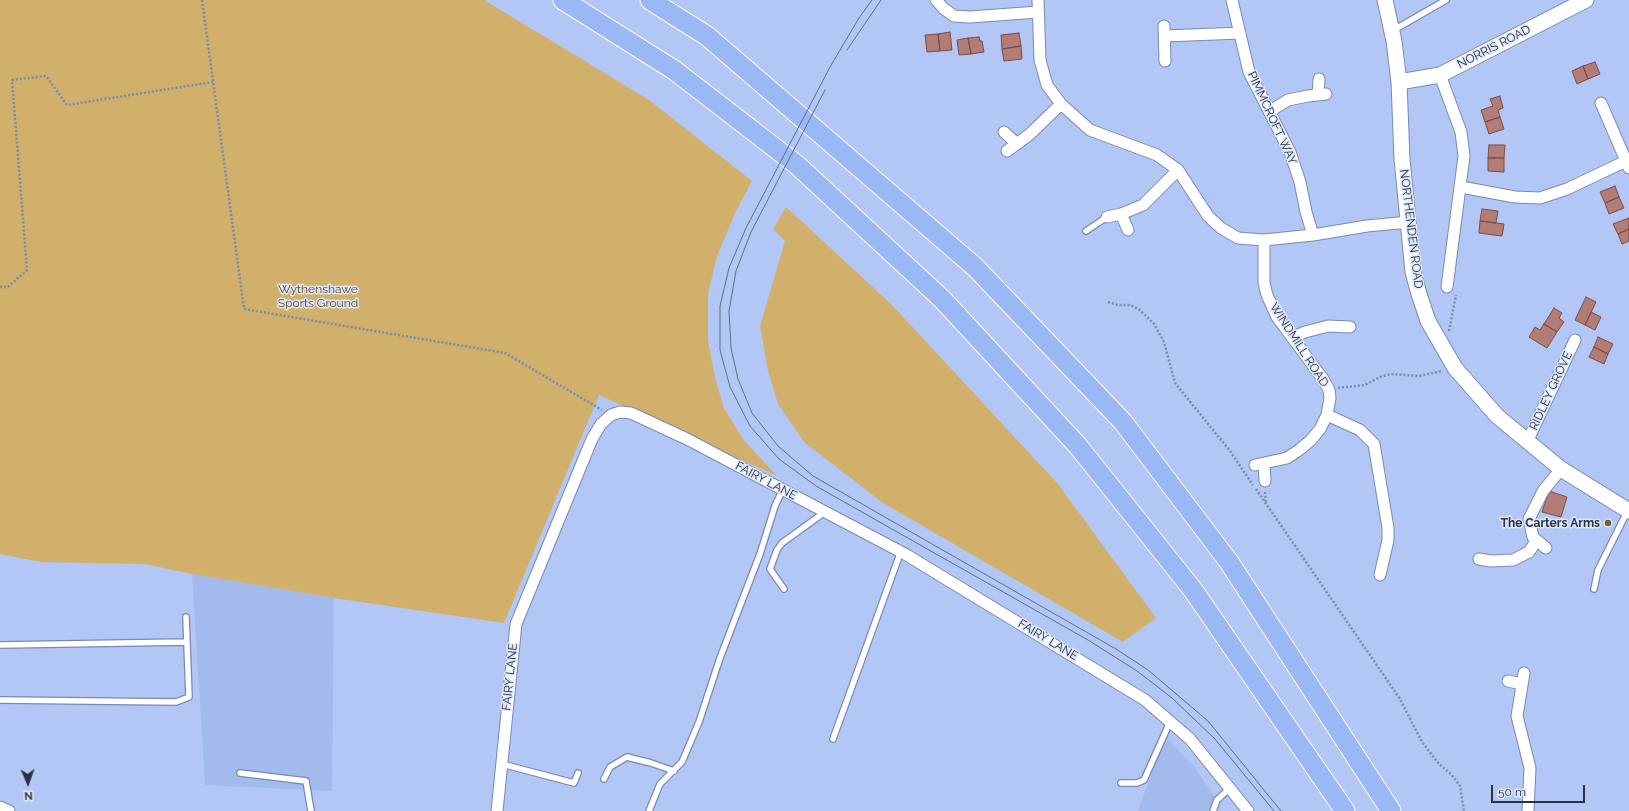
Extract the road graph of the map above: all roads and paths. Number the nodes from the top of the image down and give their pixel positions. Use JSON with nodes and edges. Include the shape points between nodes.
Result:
{"nodes":[{"id":1,"x":202,"y":0,"type":"edge"},
{"id":2,"x":563,"y":0,"type":"edge"},
{"id":3,"x":650,"y":0,"type":"edge"},
{"id":4,"x":936,"y":0,"type":"edge"},
{"id":5,"x":1038,"y":0,"type":"edge"},
{"id":6,"x":1232,"y":0,"type":"edge"},
{"id":7,"x":1385,"y":0,"type":"edge"},
{"id":8,"x":1446,"y":0,"type":"edge"},
{"id":9,"x":1586,"y":0,"type":"edge"},
{"id":10,"x":1038,"y":12,"type":"junction"},
{"id":11,"x":1392,"y":31,"type":"junction"},
{"id":12,"x":1240,"y":33,"type":"junction"},
{"id":13,"x":1165,"y":61,"type":"dead end"},
{"id":14,"x":1440,"y":75,"type":"junction"},
{"id":15,"x":1319,"y":79,"type":"dead end"},
{"id":16,"x":213,"y":82,"type":"junction"},
{"id":17,"x":1399,"y":82,"type":"junction"},
{"id":18,"x":1601,"y":103,"type":"dead end"},
{"id":19,"x":1061,"y":104,"type":"junction"},
{"id":20,"x":1270,"y":111,"type":"junction"},
{"id":21,"x":1004,"y":132,"type":"dead end"},
{"id":22,"x":1017,"y":144,"type":"junction"},
{"id":23,"x":1007,"y":151,"type":"dead end"},
{"id":24,"x":1628,"y":165,"type":"edge"},
{"id":25,"x":1178,"y":170,"type":"junction"},
{"id":26,"x":1461,"y":187,"type":"junction"},
{"id":27,"x":1121,"y":214,"type":"junction"},
{"id":28,"x":1107,"y":217,"type":"joint"},
{"id":29,"x":1409,"y":222,"type":"junction"},
{"id":30,"x":1128,"y":230,"type":"dead end"},
{"id":31,"x":1086,"y":231,"type":"dead end"},
{"id":32,"x":1313,"y":235,"type":"junction"},
{"id":33,"x":1264,"y":240,"type":"junction"},
{"id":34,"x":0,"y":287,"type":"edge"},
{"id":35,"x":1447,"y":287,"type":"joint"},
{"id":36,"x":1108,"y":302,"type":"dead end"},
{"id":37,"x":1350,"y":328,"type":"dead end"},
{"id":38,"x":1293,"y":337,"type":"junction"},
{"id":39,"x":1576,"y":340,"type":"dead end"},
{"id":40,"x":1445,"y":353,"type":"junction"},
{"id":41,"x":1454,"y":368,"type":"junction"},
{"id":42,"x":1329,"y":390,"type":"junction"},
{"id":43,"x":611,"y":415,"type":"junction"},
{"id":44,"x":1327,"y":415,"type":"junction"},
{"id":45,"x":1527,"y":442,"type":"junction"},
{"id":46,"x":1561,"y":469,"type":"junction"},
{"id":47,"x":1265,"y":481,"type":"dead end"},
{"id":48,"x":783,"y":490,"type":"junction"},
{"id":49,"x":1628,"y":510,"type":"edge"},
{"id":50,"x":825,"y":512,"type":"junction"},
{"id":51,"x":1536,"y":541,"type":"junction"},
{"id":52,"x":1546,"y":548,"type":"dead end"},
{"id":53,"x":901,"y":551,"type":"junction"},
{"id":54,"x":1478,"y":559,"type":"dead end"},
{"id":55,"x":1380,"y":575,"type":"dead end"},
{"id":56,"x":784,"y":589,"type":"dead end"},
{"id":57,"x":1594,"y":590,"type":"dead end"},
{"id":58,"x":186,"y":618,"type":"dead end"},
{"id":59,"x":186,"y":642,"type":"junction"},
{"id":60,"x":0,"y":645,"type":"edge"},
{"id":61,"x":1508,"y":681,"type":"dead end"},
{"id":62,"x":0,"y":700,"type":"edge"},
{"id":63,"x":1170,"y":722,"type":"junction"},
{"id":64,"x":833,"y":739,"type":"dead end"},
{"id":65,"x":502,"y":764,"type":"junction"},
{"id":66,"x":674,"y":770,"type":"junction"},
{"id":67,"x":240,"y":773,"type":"dead end"},
{"id":68,"x":578,"y":773,"type":"dead end"},
{"id":69,"x":604,"y":779,"type":"dead end"},
{"id":70,"x":1121,"y":783,"type":"dead end"},
{"id":71,"x":1230,"y":788,"type":"junction"},
{"id":72,"x":0,"y":807,"type":"edge"},
{"id":73,"x":9,"y":811,"type":"edge"},
{"id":74,"x":311,"y":811,"type":"edge"},
{"id":75,"x":497,"y":811,"type":"edge"},
{"id":76,"x":648,"y":811,"type":"edge"},
{"id":77,"x":1213,"y":811,"type":"edge"},
{"id":78,"x":1248,"y":811,"type":"edge"},
{"id":79,"x":1345,"y":811,"type":"edge"},
{"id":80,"x":1391,"y":811,"type":"edge"},
{"id":81,"x":1464,"y":811,"type":"edge"},
{"id":82,"x":1528,"y":811,"type":"edge"}],
"edges":[{"from":1,"to":16,"type":"path"},
{"from":2,"to":79,"type":"highway","via":[[674,70],[797,165],[942,299],[1078,446],[1193,590]]},
{"from":3,"to":80,"type":"highway","via":[[707,36],[975,267],[1123,422],[1229,562]]},
{"from":4,"to":10,"type":"street","via":[[954,16]]},
{"from":5,"to":10,"type":"street"},
{"from":6,"to":12,"type":"street","name":"PIMMCROFT WAY"},
{"from":7,"to":11,"type":"main road","name":"NORTHENDEN ROAD"},
{"from":8,"to":11,"type":"lane"},
{"from":9,"to":14,"type":"main road","name":"NORRIS ROAD"},
{"from":10,"to":19,"type":"street","via":[[1040,60],[1047,84]]},
{"from":11,"to":17,"type":"main road","name":"NORTHENDEN ROAD"},
{"from":12,"to":13,"type":"street","via":[[1165,31]]},
{"from":12,"to":20,"type":"street","name":"PIMMCROFT WAY","via":[[1249,72]]},
{"from":14,"to":17,"type":"main road","name":"NORRIS ROAD"},
{"from":14,"to":26,"type":"street","via":[[1461,132],[1464,156]]},
{"from":15,"to":20,"type":"street","via":[[1322,94],[1288,100]]},
{"from":16,"to":34,"type":"path","via":[[67,105],[46,76],[12,80],[27,270],[8,287]]},
{"from":16,"to":43,"type":"path","via":[[244,309],[505,353]]},
{"from":17,"to":29,"type":"main road","name":"NORTHENDEN ROAD","via":[[1402,159]]},
{"from":18,"to":24,"type":"street"},
{"from":19,"to":22,"type":"street"},
{"from":19,"to":25,"type":"street","via":[[1090,130],[1157,155]]},
{"from":20,"to":32,"type":"street","name":"PIMMCROFT WAY","via":[[1298,174]]},
{"from":21,"to":22,"type":"street"},
{"from":22,"to":23,"type":"street"},
{"from":24,"to":26,"type":"street","via":[[1540,198],[1515,197]]},
{"from":25,"to":27,"type":"street","via":[[1143,205]]},
{"from":25,"to":33,"type":"street","via":[[1208,216],[1220,228],[1238,238]]},
{"from":26,"to":35,"type":"street"},
{"from":27,"to":28,"type":"street"},
{"from":27,"to":30,"type":"street"},
{"from":28,"to":31,"type":"lane"},
{"from":29,"to":32,"type":"street"},
{"from":29,"to":40,"type":"main road","name":"NORTHENDEN ROAD","via":[[1418,294],[1428,321]]},
{"from":32,"to":33,"type":"street"},
{"from":33,"to":38,"type":"street","name":"WINDMILL ROAD","via":[[1264,283],[1267,295],[1278,317]]},
{"from":35,"to":40,"type":"path","via":[[1456,293]]},
{"from":36,"to":81,"type":"path","via":[[1130,305],[1140,310],[1154,324],[1164,342],[1175,383],[1230,451],[1400,699],[1422,742],[1460,786]]},
{"from":37,"to":38,"type":"street","via":[[1328,326]]},
{"from":38,"to":42,"type":"street","name":"WINDMILL ROAD"},
{"from":39,"to":45,"type":"street","name":"RIDLEY GROVE"},
{"from":40,"to":41,"type":"main road","name":"NORTHENDEN ROAD"},
{"from":41,"to":42,"type":"path","via":[[1419,376],[1391,374],[1365,385]]},
{"from":41,"to":45,"type":"main road","name":"NORTHENDEN ROAD","via":[[1497,416]]},
{"from":42,"to":44,"type":"street","name":"WINDMILL ROAD"},
{"from":43,"to":48,"type":"street","name":"FAIRY LANE","via":[[620,412],[631,413],[687,439]]},
{"from":43,"to":65,"type":"street","name":"FAIRY LANE","via":[[601,424],[592,439],[516,624]]},
{"from":44,"to":47,"type":"street","name":"WINDMILL ROAD","via":[[1320,429],[1299,450],[1287,458],[1260,465]]},
{"from":44,"to":55,"type":"street","via":[[1360,430],[1374,444],[1388,528]]},
{"from":45,"to":46,"type":"main road","name":"NORTHENDEN ROAD"},
{"from":46,"to":49,"type":"main road","name":"NORTHENDEN ROAD"},
{"from":46,"to":51,"type":"street","via":[[1543,492],[1530,519],[1530,528]]},
{"from":48,"to":50,"type":"street","name":"FAIRY LANE"},
{"from":48,"to":66,"type":"lane","via":[[775,506],[699,722],[682,762]]},
{"from":49,"to":57,"type":"lane","via":[[1598,570]]},
{"from":50,"to":53,"type":"street","name":"FAIRY LANE"},
{"from":50,"to":56,"type":"lane","via":[[782,543],[778,550],[770,569]]},
{"from":51,"to":52,"type":"street"},
{"from":51,"to":54,"type":"street","via":[[1529,552],[1513,560]]},
{"from":53,"to":63,"type":"street","name":"FAIRY LANE","via":[[1145,700]]},
{"from":53,"to":64,"type":"lane"},
{"from":58,"to":59,"type":"lane"},
{"from":59,"to":60,"type":"lane"},
{"from":59,"to":62,"type":"lane","via":[[189,697],[176,702]]},
{"from":61,"to":82,"type":"street","via":[[1523,678],[1517,716],[1530,768]]},
{"from":63,"to":70,"type":"lane","via":[[1144,780]]},
{"from":63,"to":71,"type":"street","name":"FAIRY LANE","via":[[1190,739]]},
{"from":65,"to":68,"type":"lane","via":[[574,783]]},
{"from":65,"to":75,"type":"street","name":"FAIRY LANE"},
{"from":66,"to":69,"type":"lane","via":[[651,762],[627,758],[610,767]]},
{"from":66,"to":76,"type":"lane","via":[[660,784]]},
{"from":67,"to":74,"type":"lane","via":[[306,781]]},
{"from":71,"to":77,"type":"lane","via":[[1217,800]]},
{"from":71,"to":78,"type":"street","name":"FAIRY LANE"},
{"from":72,"to":73,"type":"street"}]}
